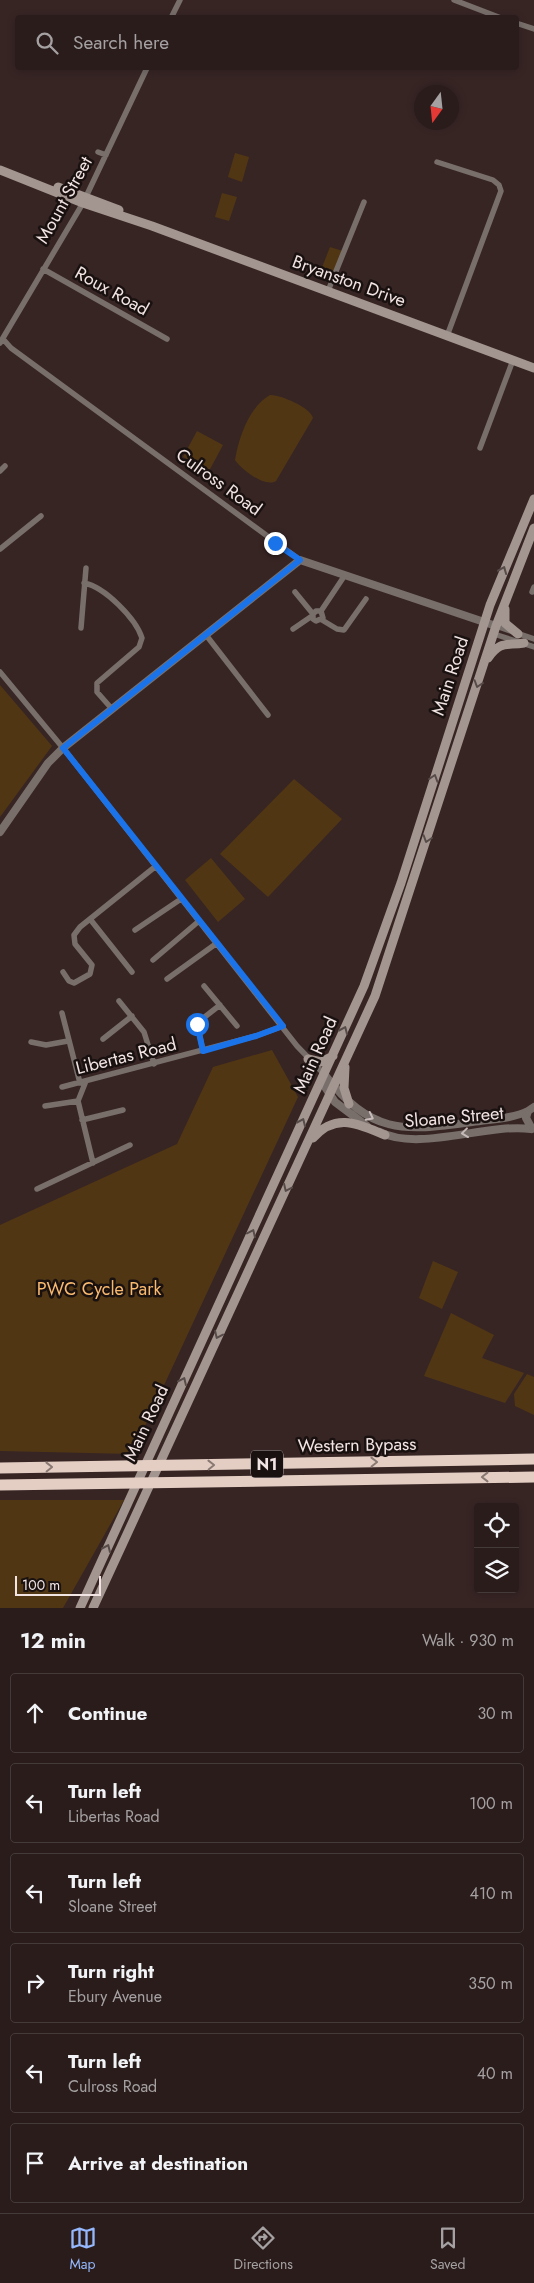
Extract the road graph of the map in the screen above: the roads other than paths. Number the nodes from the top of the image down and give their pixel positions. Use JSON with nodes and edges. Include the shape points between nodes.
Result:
{"nodes":[{"id":1,"x":180,"y":0,"type":"edge"},
{"id":2,"x":454,"y":0,"type":"edge"},
{"id":3,"x":173,"y":15,"type":"edge"},
{"id":4,"x":493,"y":15,"type":"edge"},
{"id":5,"x":519,"y":24,"type":"edge"},
{"id":6,"x":534,"y":29,"type":"edge"},
{"id":7,"x":147,"y":70,"type":"edge"},
{"id":8,"x":98,"y":152,"type":"dead end"},
{"id":9,"x":106,"y":155,"type":"junction"},
{"id":10,"x":436,"y":162,"type":"dead end"},
{"id":11,"x":2,"y":171,"type":"edge"},
{"id":12,"x":84,"y":200,"type":"junction"},
{"id":13,"x":364,"y":202,"type":"dead end"},
{"id":14,"x":43,"y":270,"type":"junction"},
{"id":15,"x":328,"y":291,"type":"junction"},
{"id":16,"x":0,"y":331,"type":"edge"},
{"id":17,"x":447,"y":336,"type":"junction"},
{"id":18,"x":3,"y":339,"type":"edge"},
{"id":19,"x":167,"y":339,"type":"dead end"},
{"id":20,"x":513,"y":360,"type":"junction"},
{"id":21,"x":534,"y":368,"type":"edge"},
{"id":22,"x":480,"y":448,"type":"dead end"},
{"id":23,"x":6,"y":466,"type":"dead end"},
{"id":24,"x":0,"y":471,"type":"edge"},
{"id":25,"x":534,"y":498,"type":"edge"},
{"id":26,"x":41,"y":516,"type":"dead end"},
{"id":27,"x":534,"y":528,"type":"edge"},
{"id":28,"x":0,"y":549,"type":"edge"},
{"id":29,"x":300,"y":560,"type":"junction"},
{"id":30,"x":86,"y":568,"type":"dead end"},
{"id":31,"x":345,"y":575,"type":"junction"},
{"id":32,"x":84,"y":583,"type":"junction"},
{"id":33,"x":295,"y":592,"type":"dead end"},
{"id":34,"x":366,"y":599,"type":"dead end"},
{"id":35,"x":505,"y":601,"type":"junction"},
{"id":36,"x":321,"y":611,"type":"junction"},
{"id":37,"x":312,"y":615,"type":"junction"},
{"id":38,"x":322,"y":620,"type":"junction"},
{"id":39,"x":483,"y":626,"type":"junction"},
{"id":40,"x":81,"y":628,"type":"dead end"},
{"id":41,"x":293,"y":629,"type":"dead end"},
{"id":42,"x":495,"y":630,"type":"junction"},
{"id":43,"x":518,"y":634,"type":"junction"},
{"id":44,"x":206,"y":635,"type":"junction"},
{"id":45,"x":534,"y":639,"type":"edge"},
{"id":46,"x":524,"y":644,"type":"junction"},
{"id":47,"x":534,"y":647,"type":"edge"},
{"id":48,"x":485,"y":661,"type":"junction"},
{"id":49,"x":0,"y":672,"type":"edge"},
{"id":50,"x":112,"y":710,"type":"junction"},
{"id":51,"x":268,"y":715,"type":"dead end"},
{"id":52,"x":63,"y":748,"type":"junction"},
{"id":53,"x":0,"y":832,"type":"edge"},
{"id":54,"x":156,"y":866,"type":"junction"},
{"id":55,"x":181,"y":899,"type":"junction"},
{"id":56,"x":90,"y":919,"type":"junction"},
{"id":57,"x":199,"y":921,"type":"junction"},
{"id":58,"x":135,"y":930,"type":"dead end"},
{"id":59,"x":217,"y":943,"type":"junction"},
{"id":60,"x":153,"y":960,"type":"dead end"},
{"id":61,"x":63,"y":972,"type":"dead end"},
{"id":62,"x":132,"y":972,"type":"dead end"},
{"id":63,"x":167,"y":979,"type":"dead end"},
{"id":64,"x":204,"y":986,"type":"dead end"},
{"id":65,"x":119,"y":1001,"type":"dead end"},
{"id":66,"x":220,"y":1005,"type":"junction"},
{"id":67,"x":62,"y":1013,"type":"dead end"},
{"id":68,"x":132,"y":1016,"type":"junction"},
{"id":69,"x":237,"y":1026,"type":"dead end"},
{"id":70,"x":283,"y":1026,"type":"junction"},
{"id":71,"x":103,"y":1039,"type":"dead end"},
{"id":72,"x":68,"y":1041,"type":"junction"},
{"id":73,"x":31,"y":1042,"type":"dead end"},
{"id":74,"x":203,"y":1051,"type":"junction"},
{"id":75,"x":333,"y":1056,"type":"junction"},
{"id":76,"x":308,"y":1059,"type":"junction"},
{"id":77,"x":346,"y":1062,"type":"junction"},
{"id":78,"x":154,"y":1064,"type":"junction"},
{"id":79,"x":321,"y":1076,"type":"junction"},
{"id":80,"x":83,"y":1082,"type":"junction"},
{"id":81,"x":333,"y":1086,"type":"junction"},
{"id":82,"x":62,"y":1088,"type":"dead end"},
{"id":83,"x":329,"y":1096,"type":"junction"},
{"id":84,"x":78,"y":1101,"type":"junction"},
{"id":85,"x":350,"y":1104,"type":"junction"},
{"id":86,"x":45,"y":1106,"type":"dead end"},
{"id":87,"x":531,"y":1109,"type":"edge"},
{"id":88,"x":123,"y":1110,"type":"dead end"},
{"id":89,"x":82,"y":1120,"type":"junction"},
{"id":90,"x":533,"y":1130,"type":"edge"},
{"id":91,"x":385,"y":1135,"type":"junction"},
{"id":92,"x":308,"y":1144,"type":"junction"},
{"id":93,"x":130,"y":1145,"type":"dead end"},
{"id":94,"x":93,"y":1163,"type":"junction"},
{"id":95,"x":37,"y":1189,"type":"dead end"},
{"id":96,"x":534,"y":1460,"type":"edge"},
{"id":97,"x":0,"y":1468,"type":"edge"},
{"id":98,"x":534,"y":1477,"type":"edge"},
{"id":99,"x":0,"y":1485,"type":"edge"},
{"id":100,"x":80,"y":1608,"type":"edge"},
{"id":101,"x":93,"y":1608,"type":"edge"}],
"edges":[{"from":1,"to":3,"type":"street"},
{"from":2,"to":4,"type":"street"},
{"from":5,"to":6,"type":"street"},
{"from":7,"to":9,"type":"street","name":"Mount Street"},
{"from":8,"to":9,"type":"street"},
{"from":9,"to":12,"type":"street","name":"Mount Street"},
{"from":10,"to":17,"type":"street","via":[[493,180],[501,187],[499,201]]},
{"from":11,"to":12,"type":"main road","name":"Bryanston Drive","via":[[22,175]]},
{"from":12,"to":14,"type":"street","name":"Mount Street"},
{"from":12,"to":15,"type":"main road","name":"Bryanston Drive"},
{"from":13,"to":15,"type":"street"},
{"from":14,"to":18,"type":"street","name":"Mount Street"},
{"from":14,"to":19,"type":"street","name":"Roux Road"},
{"from":15,"to":17,"type":"main road","name":"Bryanston Drive"},
{"from":16,"to":18,"type":"street","name":"Culross Road"},
{"from":17,"to":20,"type":"main road","name":"Bryanston Drive"},
{"from":18,"to":29,"type":"street","name":"Culross Road"},
{"from":20,"to":21,"type":"main road","name":"Bryanston Drive"},
{"from":20,"to":22,"type":"street"},
{"from":23,"to":24,"type":"street"},
{"from":39,"to":25,"type":"main road","name":"Main Road","one_way":true},
{"from":26,"to":28,"type":"street"},
{"from":27,"to":35,"type":"main road","name":"Main Road"},
{"from":29,"to":31,"type":"street","name":"Culross Road"},
{"from":29,"to":44,"type":"street"},
{"from":30,"to":32,"type":"street"},
{"from":31,"to":36,"type":"street"},
{"from":31,"to":39,"type":"street","name":"Culross Road","via":[[468,617]]},
{"from":32,"to":40,"type":"street"},
{"from":32,"to":50,"type":"street","via":[[110,597],[142,638],[139,647],[97,683],[98,694]]},
{"from":33,"to":37,"type":"street"},
{"from":34,"to":38,"type":"street","via":[[344,630]]},
{"from":35,"to":42,"type":"main road","name":"Main Road"},
{"from":35,"to":43,"type":"main road","via":[[505,623]]},
{"from":36,"to":37,"type":"street"},
{"from":36,"to":38,"type":"street"},
{"from":37,"to":38,"type":"street","via":[[316,622]]},
{"from":37,"to":41,"type":"street"},
{"from":39,"to":42,"type":"street","name":"Culross Road"},
{"from":75,"to":39,"type":"main road","name":"Main Road","one_way":true,"via":[[364,986],[389,917]]},
{"from":42,"to":43,"type":"street","name":"Culross Road"},
{"from":42,"to":46,"type":"street","name":"Culross Road"},
{"from":42,"to":48,"type":"main road","name":"Main Road"},
{"from":43,"to":45,"type":"street","name":"Culross Road"},
{"from":44,"to":50,"type":"street"},
{"from":44,"to":51,"type":"street"},
{"from":46,"to":47,"type":"street","name":"Culross Road"},
{"from":46,"to":48,"type":"main road","via":[[503,644]]},
{"from":48,"to":77,"type":"main road","name":"Main Road","one_way":true,"via":[[382,978]]},
{"from":49,"to":52,"type":"street","name":"Sloane Street"},
{"from":50,"to":52,"type":"street"},
{"from":52,"to":53,"type":"street","via":[[48,762]]},
{"from":52,"to":54,"type":"street","name":"Sloane Street"},
{"from":54,"to":55,"type":"street","name":"Sloane Street"},
{"from":54,"to":56,"type":"street"},
{"from":55,"to":57,"type":"street","name":"Sloane Street"},
{"from":55,"to":58,"type":"street"},
{"from":56,"to":61,"type":"street","via":[[76,930],[73,938],[74,944],[92,966],[92,972],[76,983]]},
{"from":56,"to":62,"type":"street"},
{"from":57,"to":59,"type":"street","name":"Sloane Street"},
{"from":57,"to":60,"type":"street"},
{"from":59,"to":63,"type":"street"},
{"from":59,"to":70,"type":"street","name":"Sloane Street"},
{"from":64,"to":66,"type":"street"},
{"from":65,"to":68,"type":"street"},
{"from":66,"to":69,"type":"street"},
{"from":66,"to":74,"type":"street","via":[[197,1023]]},
{"from":67,"to":72,"type":"street"},
{"from":68,"to":71,"type":"street"},
{"from":68,"to":78,"type":"street","via":[[144,1032]]},
{"from":70,"to":74,"type":"street","name":"Libertas Road"},
{"from":70,"to":76,"type":"street","name":"Sloane Street"},
{"from":72,"to":73,"type":"street","via":[[46,1045]]},
{"from":72,"to":80,"type":"street"},
{"from":74,"to":78,"type":"street","name":"Libertas Road"},
{"from":75,"to":76,"type":"main road","via":[[321,1062]]},
{"from":75,"to":79,"type":"main road","name":"Main Road"},
{"from":76,"to":79,"type":"street","name":"Sloane Street"},
{"from":77,"to":81,"type":"main road","name":"Main Road"},
{"from":77,"to":85,"type":"main road","via":[[344,1088]]},
{"from":78,"to":80,"type":"street","name":"Libertas Road"},
{"from":79,"to":81,"type":"street","name":"Sloane Street"},
{"from":79,"to":83,"type":"street","name":"Sloane Street"},
{"from":100,"to":79,"type":"main road","name":"Main Road","one_way":true},
{"from":80,"to":82,"type":"street","name":"Libertas Road"},
{"from":80,"to":84,"type":"street"},
{"from":81,"to":83,"type":"main road","name":"Main Road"},
{"from":81,"to":85,"type":"street","name":"Sloane Street"},
{"from":83,"to":91,"type":"street","name":"Sloane Street","via":[[358,1120]]},
{"from":83,"to":92,"type":"main road","name":"Main Road"},
{"from":84,"to":86,"type":"street"},
{"from":84,"to":89,"type":"street"},
{"from":85,"to":87,"type":"street","name":"Sloane Street","one_way":true,"via":[[385,1124],[420,1128],[513,1116]]},
{"from":87,"to":90,"type":"street","via":[[526,1118]]},
{"from":88,"to":89,"type":"street"},
{"from":89,"to":94,"type":"street"},
{"from":90,"to":91,"type":"street","name":"Sloane Street","one_way":true,"via":[[512,1127],[417,1138]]},
{"from":91,"to":92,"type":"main road","via":[[357,1124],[340,1122],[324,1128]]},
{"from":92,"to":101,"type":"main road","name":"Main Road","one_way":true},
{"from":93,"to":94,"type":"street"},
{"from":94,"to":95,"type":"street"},
{"from":97,"to":96,"type":"highway","name":"Western Bypass","number":"N1","one_way":true},
{"from":98,"to":99,"type":"highway","name":"Western Bypass","number":"N1","one_way":true}]}
